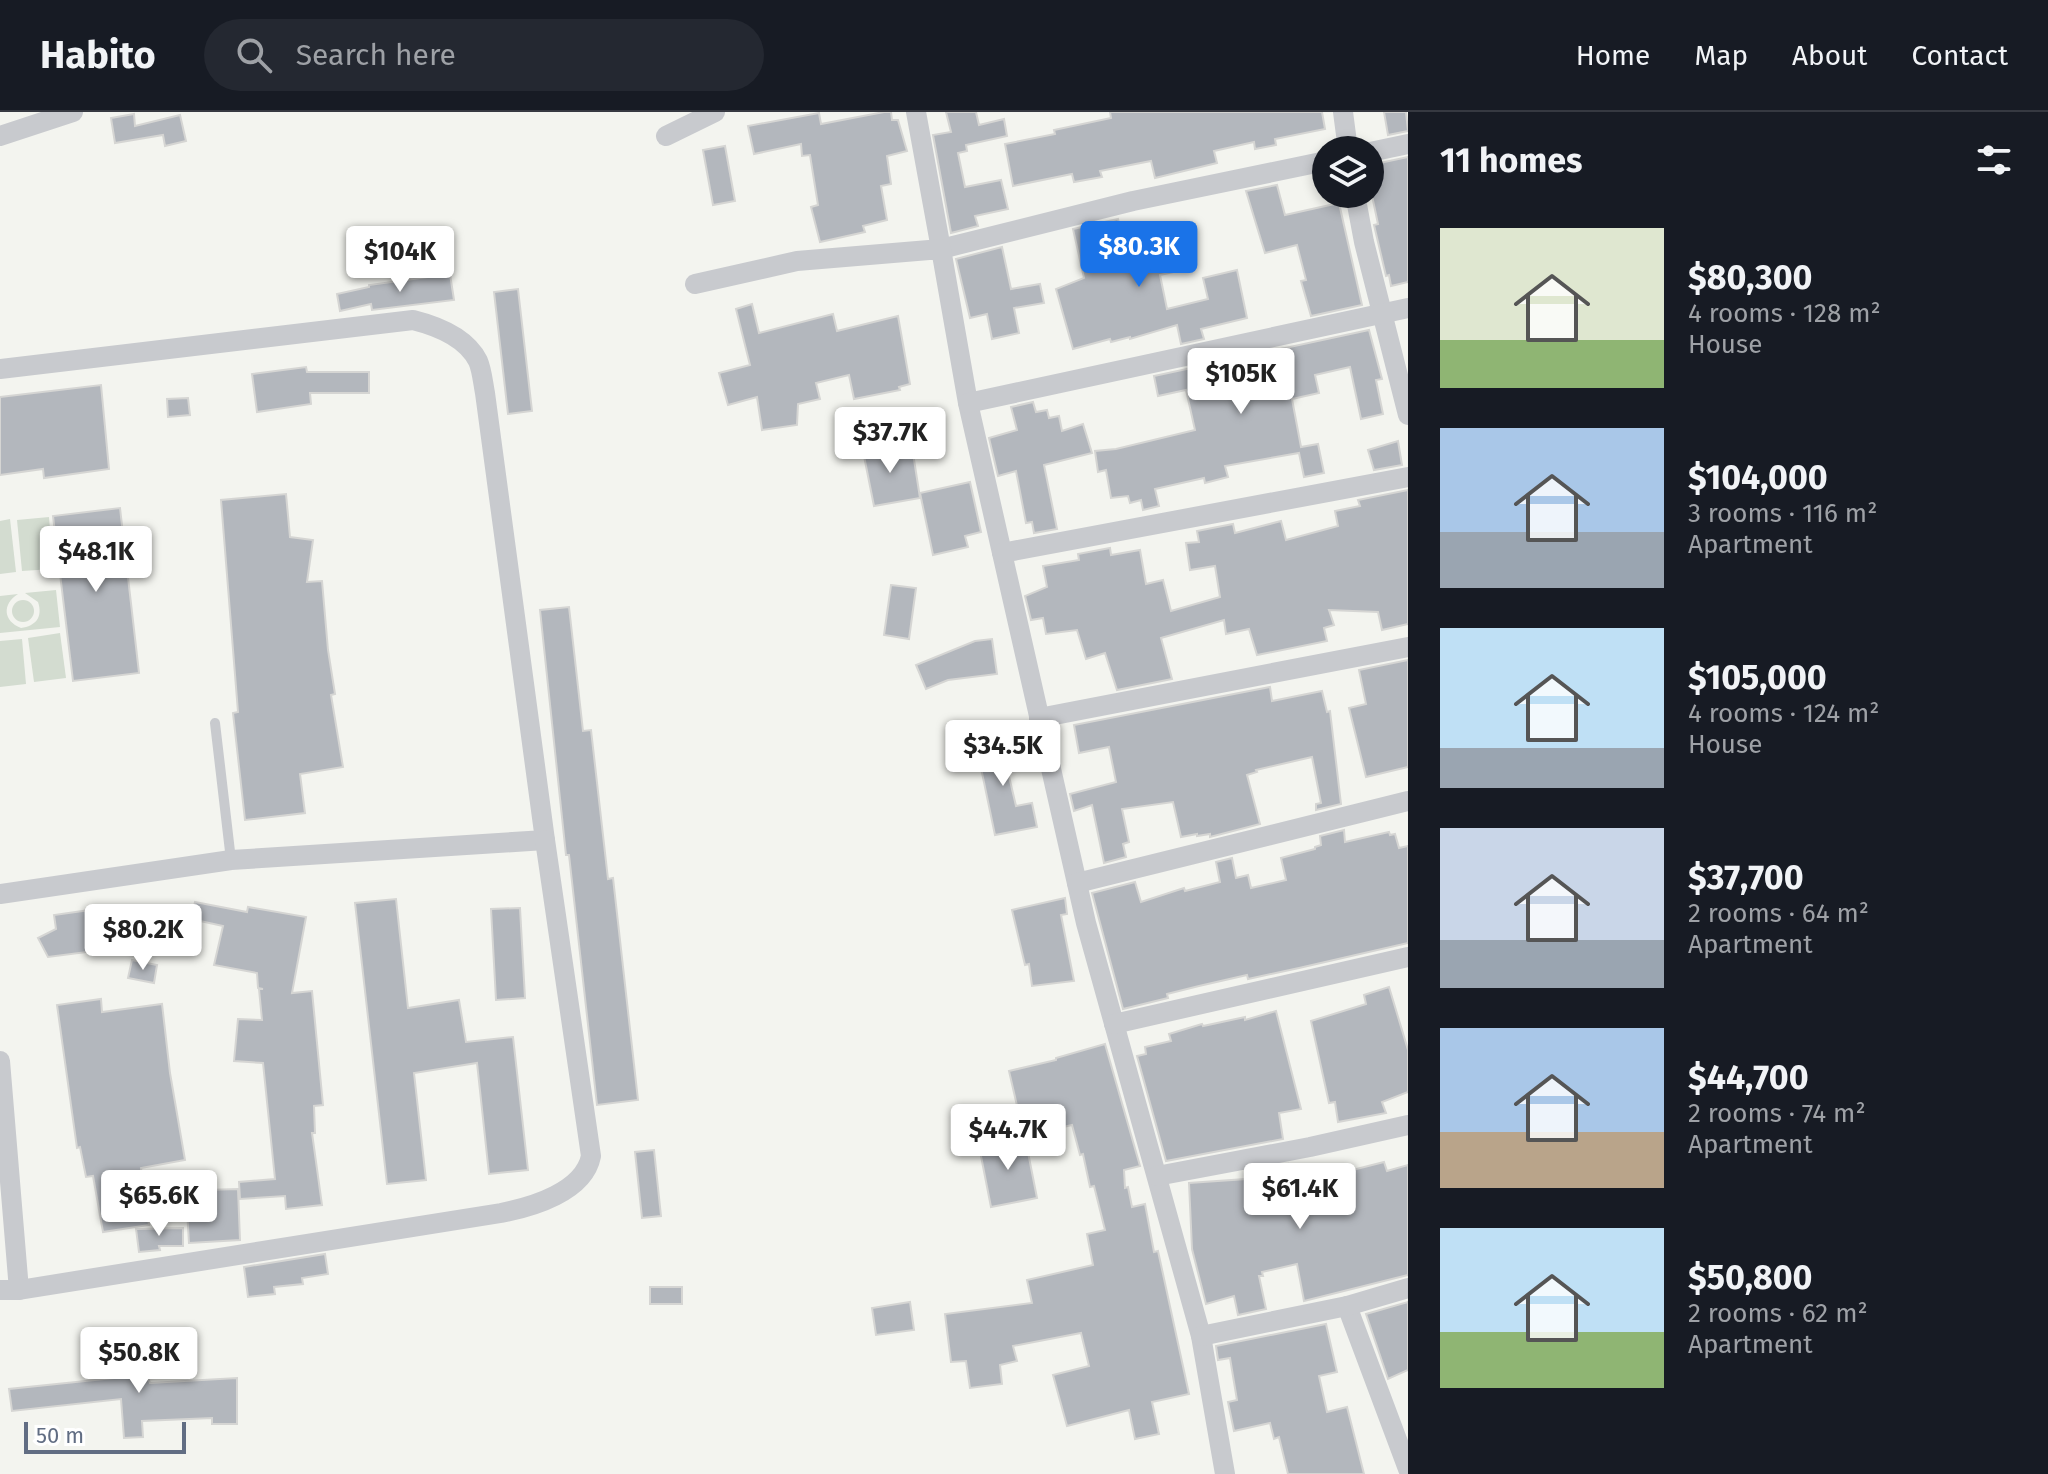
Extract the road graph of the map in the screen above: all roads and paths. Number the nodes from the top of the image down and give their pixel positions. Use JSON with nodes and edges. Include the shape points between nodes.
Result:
{"nodes":[{"id":1,"x":73,"y":112,"type":"edge"},
{"id":2,"x":715,"y":112,"type":"edge"},
{"id":3,"x":916,"y":112,"type":"edge"},
{"id":4,"x":1343,"y":112,"type":"edge"},
{"id":5,"x":0,"y":136,"type":"edge"},
{"id":6,"x":666,"y":136,"type":"dead end"},
{"id":7,"x":1346,"y":136,"type":"edge"},
{"id":8,"x":1408,"y":144,"type":"edge"},
{"id":9,"x":1384,"y":149,"type":"edge"},
{"id":10,"x":1312,"y":164,"type":"edge"},
{"id":11,"x":1358,"y":208,"type":"edge"},
{"id":12,"x":941,"y":249,"type":"junction"},
{"id":13,"x":695,"y":284,"type":"dead end"},
{"id":14,"x":1408,"y":308,"type":"edge"},
{"id":15,"x":1383,"y":313,"type":"junction"},
{"id":16,"x":0,"y":369,"type":"edge"},
{"id":17,"x":968,"y":403,"type":"junction"},
{"id":18,"x":1408,"y":415,"type":"edge"},
{"id":19,"x":1408,"y":477,"type":"edge"},
{"id":20,"x":1002,"y":553,"type":"junction"},
{"id":21,"x":1408,"y":647,"type":"edge"},
{"id":22,"x":1039,"y":718,"type":"junction"},
{"id":23,"x":215,"y":723,"type":"dead end"},
{"id":24,"x":1408,"y":801,"type":"edge"},
{"id":25,"x":545,"y":840,"type":"junction"},
{"id":26,"x":231,"y":860,"type":"junction"},
{"id":27,"x":1077,"y":883,"type":"junction"},
{"id":28,"x":0,"y":894,"type":"edge"},
{"id":29,"x":1408,"y":957,"type":"edge"},
{"id":30,"x":1114,"y":1024,"type":"junction"},
{"id":31,"x":0,"y":1061,"type":"edge"},
{"id":32,"x":1408,"y":1125,"type":"edge"},
{"id":33,"x":1157,"y":1176,"type":"junction"},
{"id":34,"x":1408,"y":1288,"type":"edge"},
{"id":35,"x":10,"y":1290,"type":"edge"},
{"id":36,"x":1347,"y":1306,"type":"junction"},
{"id":37,"x":1201,"y":1336,"type":"junction"},
{"id":38,"x":1408,"y":1469,"type":"edge"},
{"id":39,"x":1225,"y":1474,"type":"edge"}],
"edges":[{"from":1,"to":5,"type":"street"},
{"from":2,"to":6,"type":"street"},
{"from":3,"to":12,"type":"street"},
{"from":4,"to":7,"type":"street"},
{"from":8,"to":9,"type":"street"},
{"from":10,"to":12,"type":"street"},
{"from":11,"to":15,"type":"street"},
{"from":12,"to":13,"type":"street","via":[[797,261]]},
{"from":12,"to":17,"type":"street"},
{"from":14,"to":15,"type":"street"},
{"from":15,"to":17,"type":"street"},
{"from":15,"to":18,"type":"street"},
{"from":16,"to":25,"type":"street","via":[[413,320],[435,325],[462,342],[478,361],[485,393]]},
{"from":17,"to":20,"type":"street"},
{"from":19,"to":20,"type":"street"},
{"from":20,"to":22,"type":"street"},
{"from":21,"to":22,"type":"street"},
{"from":22,"to":27,"type":"street"},
{"from":23,"to":26,"type":"lane"},
{"from":24,"to":27,"type":"street"},
{"from":25,"to":26,"type":"street"},
{"from":25,"to":35,"type":"street","via":[[591,1156],[587,1169],[564,1191],[501,1213]]},
{"from":26,"to":28,"type":"street"},
{"from":27,"to":30,"type":"street"},
{"from":29,"to":30,"type":"street"},
{"from":30,"to":33,"type":"street"},
{"from":31,"to":35,"type":"street"},
{"from":32,"to":33,"type":"street"},
{"from":33,"to":37,"type":"street"},
{"from":34,"to":36,"type":"street"},
{"from":36,"to":37,"type":"street"},
{"from":36,"to":38,"type":"street"},
{"from":37,"to":39,"type":"street"}]}
